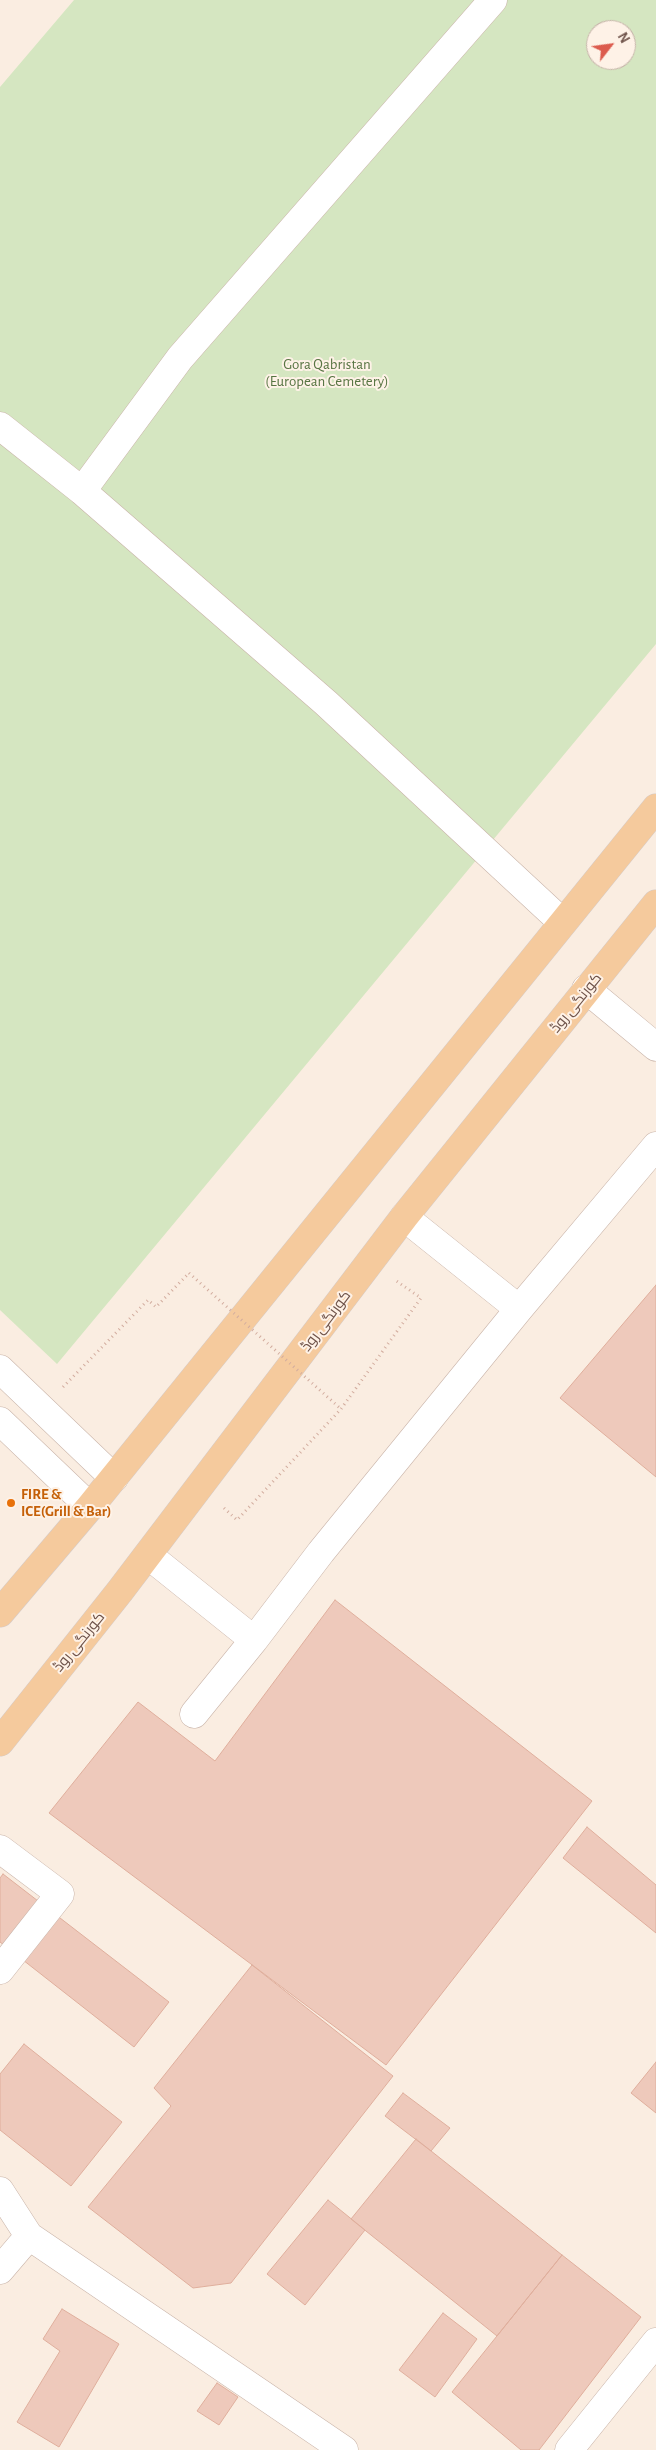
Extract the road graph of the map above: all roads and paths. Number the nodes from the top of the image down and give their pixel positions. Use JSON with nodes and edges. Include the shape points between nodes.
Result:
{"nodes":[{"id":1,"x":493,"y":0,"type":"edge"},
{"id":2,"x":0,"y":426,"type":"edge"},
{"id":3,"x":82,"y":491,"type":"junction"},
{"id":4,"x":656,"y":808,"type":"edge"},
{"id":5,"x":656,"y":904,"type":"edge"},
{"id":6,"x":562,"y":922,"type":"junction"},
{"id":7,"x":586,"y":990,"type":"junction"},
{"id":8,"x":656,"y":1047,"type":"edge"},
{"id":9,"x":656,"y":1146,"type":"edge"},
{"id":10,"x":404,"y":1217,"type":"junction"},
{"id":11,"x":421,"y":1298,"type":"dead end"},
{"id":12,"x":519,"y":1309,"type":"junction"},
{"id":13,"x":0,"y":1369,"type":"edge"},
{"id":14,"x":68,"y":1382,"type":"dead end"},
{"id":15,"x":341,"y":1409,"type":"junction"},
{"id":16,"x":0,"y":1421,"type":"edge"},
{"id":17,"x":114,"y":1478,"type":"junction"},
{"id":18,"x":90,"y":1507,"type":"junction"},
{"id":19,"x":236,"y":1520,"type":"dead end"},
{"id":20,"x":148,"y":1555,"type":"junction"},
{"id":21,"x":0,"y":1613,"type":"edge"},
{"id":22,"x":254,"y":1640,"type":"junction"},
{"id":23,"x":194,"y":1714,"type":"dead end"},
{"id":24,"x":0,"y":1742,"type":"edge"},
{"id":25,"x":0,"y":1849,"type":"edge"},
{"id":26,"x":0,"y":1970,"type":"edge"},
{"id":27,"x":0,"y":2192,"type":"edge"},
{"id":28,"x":29,"y":2236,"type":"junction"},
{"id":29,"x":0,"y":2270,"type":"edge"},
{"id":30,"x":656,"y":2342,"type":"edge"},
{"id":31,"x":344,"y":2450,"type":"edge"},
{"id":32,"x":569,"y":2450,"type":"edge"}],
"edges":[{"from":1,"to":3,"type":"street","via":[[180,358]]},
{"from":2,"to":3,"type":"street"},
{"from":3,"to":6,"type":"street","via":[[326,703]]},
{"from":4,"to":6,"type":"main road"},
{"from":5,"to":7,"type":"main road","name":"کورنگی روڈ"},
{"from":6,"to":17,"type":"main road"},
{"from":7,"to":8,"type":"street"},
{"from":7,"to":10,"type":"main road","name":"کورنگی روڈ"},
{"from":9,"to":12,"type":"street"},
{"from":10,"to":12,"type":"street"},
{"from":10,"to":20,"type":"main road","name":"کورنگی روڈ"},
{"from":11,"to":15,"type":"path"},
{"from":12,"to":22,"type":"street"},
{"from":13,"to":17,"type":"street"},
{"from":14,"to":15,"type":"path","bridge":true,"via":[[148,1300],[156,1307],[188,1273]]},
{"from":15,"to":19,"type":"path"},
{"from":16,"to":18,"type":"street"},
{"from":17,"to":18,"type":"main road"},
{"from":18,"to":21,"type":"main road"},
{"from":20,"to":22,"type":"street"},
{"from":20,"to":24,"type":"main road","name":"کورنگی روڈ"},
{"from":22,"to":23,"type":"street"},
{"from":25,"to":26,"type":"street","via":[[60,1894]]},
{"from":27,"to":28,"type":"street"},
{"from":28,"to":29,"type":"street"},
{"from":28,"to":31,"type":"street"},
{"from":30,"to":32,"type":"street"}]}
